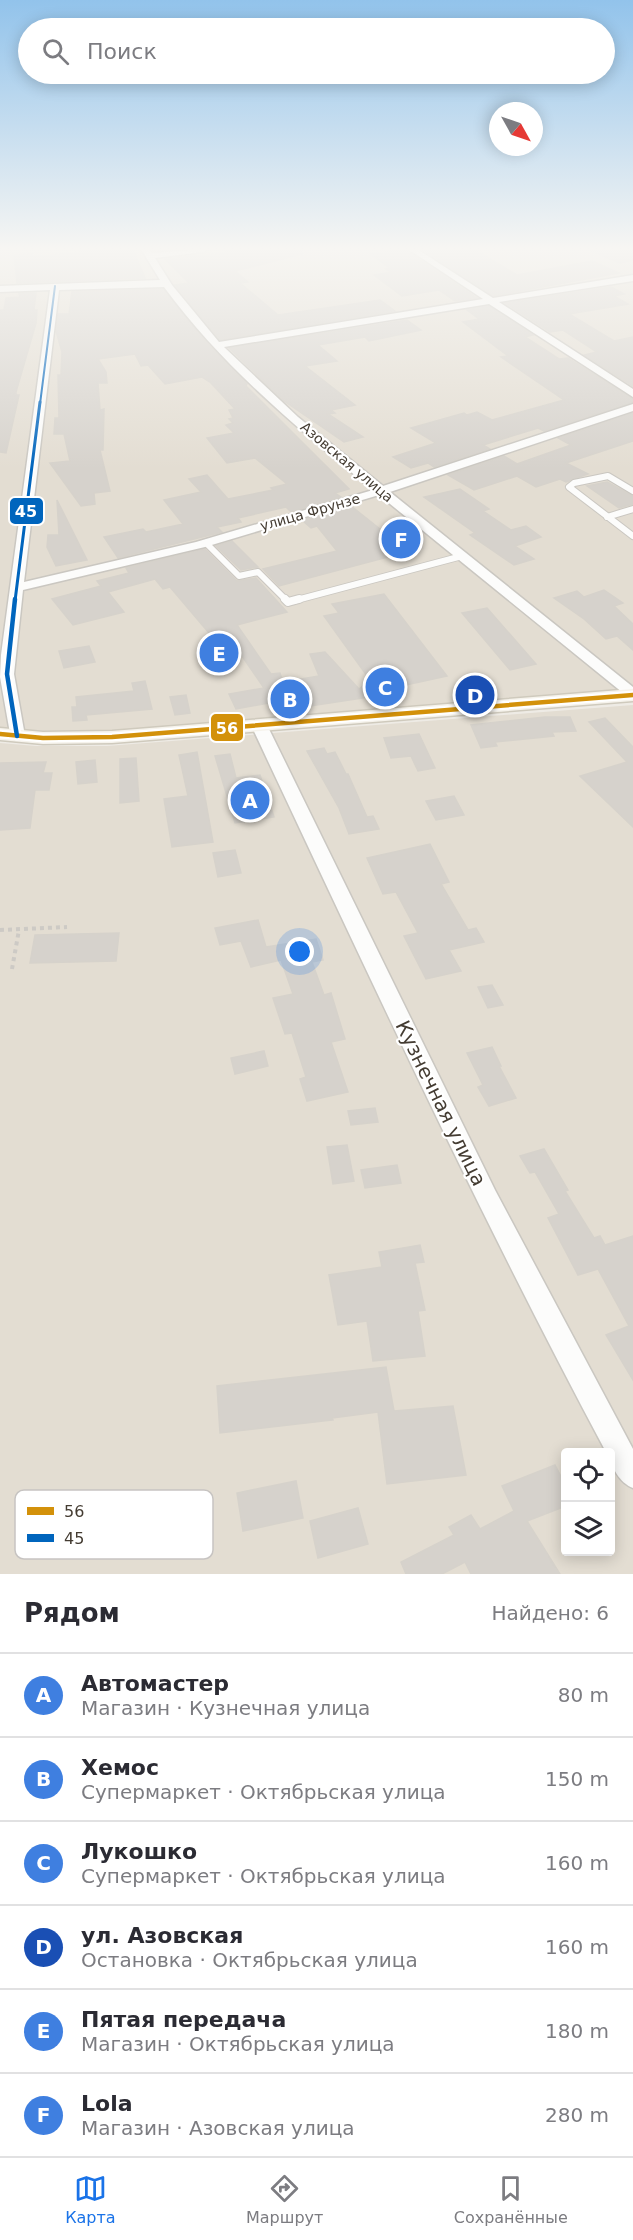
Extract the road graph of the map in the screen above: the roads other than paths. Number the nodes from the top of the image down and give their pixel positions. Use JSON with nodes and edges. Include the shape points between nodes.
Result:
{"nodes":[{"id":1,"x":50,"y":322,"type":"edge"},
{"id":2,"x":198,"y":322,"type":"edge"},
{"id":3,"x":356,"y":322,"type":"edge"},
{"id":4,"x":522,"y":322,"type":"edge"},
{"id":5,"x":217,"y":345,"type":"junction"},
{"id":6,"x":633,"y":394,"type":"edge"},
{"id":7,"x":633,"y":407,"type":"edge"},
{"id":8,"x":382,"y":491,"type":"junction"},
{"id":9,"x":633,"y":491,"type":"edge"},
{"id":10,"x":633,"y":509,"type":"edge"},
{"id":11,"x":607,"y":517,"type":"junction"},
{"id":12,"x":633,"y":536,"type":"edge"},
{"id":13,"x":206,"y":543,"type":"junction"},
{"id":14,"x":462,"y":556,"type":"junction"},
{"id":15,"x":15,"y":588,"type":"junction"},
{"id":16,"x":633,"y":695,"type":"edge"},
{"id":17,"x":258,"y":725,"type":"junction"},
{"id":18,"x":9,"y":735,"type":"edge"},
{"id":19,"x":633,"y":1475,"type":"edge"}],
"edges":[{"from":1,"to":15,"type":"street"},
{"from":2,"to":5,"type":"street","name":"Азовская улица"},
{"from":3,"to":5,"type":"street"},
{"from":4,"to":6,"type":"street"},
{"from":5,"to":8,"type":"street","name":"Азовская улица","via":[[285,411]]},
{"from":7,"to":8,"type":"street","name":"улица Фрунзе"},
{"from":8,"to":13,"type":"street","name":"улица Фрунзе"},
{"from":8,"to":14,"type":"street","name":"Азовская улица"},
{"from":9,"to":11,"type":"lane","via":[[608,476],[569,487]]},
{"from":10,"to":11,"type":"lane"},
{"from":11,"to":12,"type":"lane"},
{"from":13,"to":14,"type":"lane","via":[[239,576],[258,572],[288,602]]},
{"from":13,"to":15,"type":"street","name":"улица Фрунзе"},
{"from":14,"to":16,"type":"street","name":"Азовская улица"},
{"from":15,"to":18,"type":"street","via":[[7,674]]},
{"from":16,"to":17,"type":"street"},
{"from":17,"to":18,"type":"street","via":[[112,737]]},
{"from":17,"to":19,"type":"street","name":"Кузнечная улица","via":[[447,1118],[578,1377]]}]}
